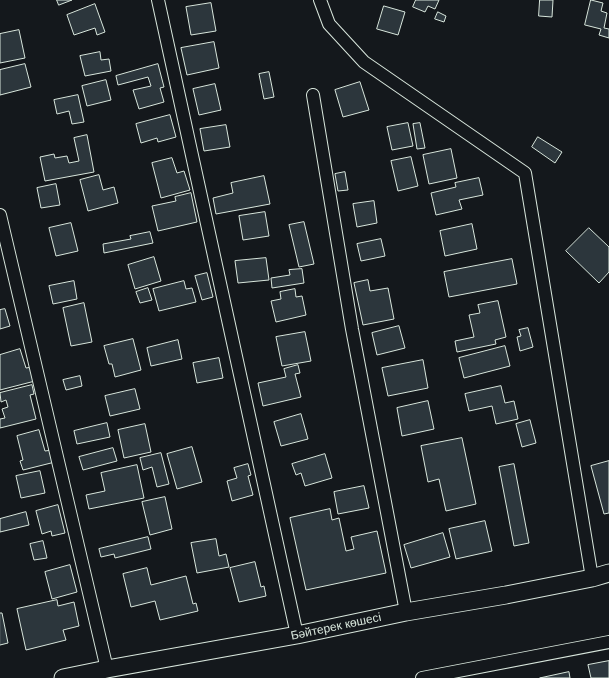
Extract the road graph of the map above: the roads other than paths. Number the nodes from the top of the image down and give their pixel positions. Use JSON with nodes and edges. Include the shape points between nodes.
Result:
{"nodes":[{"id":1,"x":158,"y":0,"type":"edge"},
{"id":2,"x":320,"y":0,"type":"edge"},
{"id":3,"x":313,"y":95,"type":"dead end"},
{"id":4,"x":0,"y":215,"type":"edge"},
{"id":5,"x":609,"y":573,"type":"edge"},
{"id":6,"x":592,"y":578,"type":"junction"},
{"id":7,"x":406,"y":612,"type":"junction"},
{"id":8,"x":297,"y":635,"type":"junction"},
{"id":9,"x":609,"y":642,"type":"edge"},
{"id":10,"x":107,"y":669,"type":"junction"},
{"id":11,"x":63,"y":678,"type":"edge"},
{"id":12,"x":422,"y":678,"type":"edge"}],
"edges":[{"from":1,"to":8,"type":"street"},
{"from":2,"to":6,"type":"street","via":[[329,24],[364,62],[525,173]]},
{"from":3,"to":7,"type":"street","via":[[352,329]]},
{"from":4,"to":10,"type":"street"},
{"from":5,"to":6,"type":"street","name":"Бәйтерек көшесі"},
{"from":6,"to":7,"type":"street","name":"Бәйтерек көшесі"},
{"from":7,"to":8,"type":"street","name":"Бәйтерек көшесі"},
{"from":8,"to":10,"type":"street","name":"Бәйтерек көшесі"},
{"from":9,"to":12,"type":"street"},
{"from":10,"to":11,"type":"street","name":"Бәйтерек көшесі"}]}
